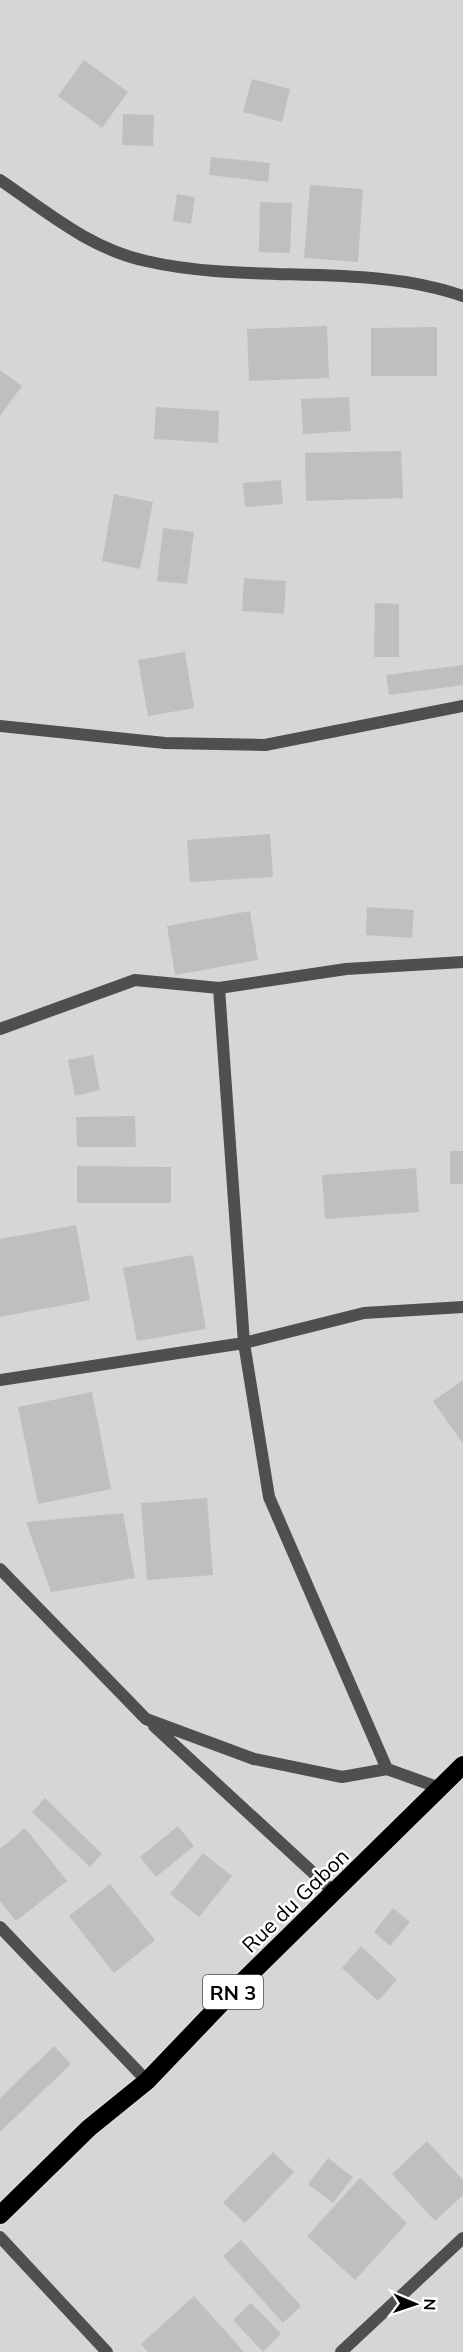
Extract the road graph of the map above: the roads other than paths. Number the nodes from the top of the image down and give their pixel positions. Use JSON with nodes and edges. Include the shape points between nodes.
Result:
{"nodes":[{"id":1,"x":0,"y":180,"type":"edge"},
{"id":2,"x":463,"y":296,"type":"edge"},
{"id":3,"x":463,"y":706,"type":"edge"},
{"id":4,"x":0,"y":726,"type":"edge"},
{"id":5,"x":463,"y":962,"type":"edge"},
{"id":6,"x":219,"y":988,"type":"junction"},
{"id":7,"x":0,"y":1029,"type":"edge"},
{"id":8,"x":463,"y":1307,"type":"edge"},
{"id":9,"x":244,"y":1343,"type":"junction"},
{"id":10,"x":0,"y":1380,"type":"edge"},
{"id":11,"x":0,"y":1569,"type":"edge"},
{"id":12,"x":146,"y":1719,"type":"junction"},
{"id":13,"x":463,"y":1766,"type":"edge"},
{"id":14,"x":387,"y":1769,"type":"junction"},
{"id":15,"x":440,"y":1788,"type":"junction"},
{"id":16,"x":335,"y":1893,"type":"junction"},
{"id":17,"x":0,"y":1926,"type":"edge"},
{"id":18,"x":147,"y":2081,"type":"junction"},
{"id":19,"x":0,"y":2215,"type":"edge"},
{"id":20,"x":0,"y":2237,"type":"edge"},
{"id":21,"x":463,"y":2238,"type":"edge"},
{"id":22,"x":107,"y":2352,"type":"edge"},
{"id":23,"x":341,"y":2352,"type":"edge"}],
"edges":[{"from":1,"to":2,"type":"street","via":[[91,243],[146,261],[213,271],[367,278],[438,287]]},
{"from":3,"to":4,"type":"street","via":[[265,745],[165,743]]},
{"from":5,"to":6,"type":"street","via":[[346,969]]},
{"from":6,"to":7,"type":"street","via":[[135,980]]},
{"from":6,"to":9,"type":"street"},
{"from":8,"to":9,"type":"street","via":[[364,1313]]},
{"from":9,"to":10,"type":"street"},
{"from":9,"to":14,"type":"street","via":[[269,1497]]},
{"from":11,"to":12,"type":"street"},
{"from":12,"to":14,"type":"street","via":[[254,1759],[342,1777]]},
{"from":12,"to":16,"type":"street"},
{"from":13,"to":15,"type":"highway","name":"Rue du Gabon","number":"RN 3"},
{"from":14,"to":15,"type":"street"},
{"from":15,"to":16,"type":"highway","name":"Rue du Gabon","number":"RN 3"},
{"from":16,"to":18,"type":"highway","name":"Rue du Gabon","number":"RN 3"},
{"from":17,"to":18,"type":"street"},
{"from":18,"to":19,"type":"highway","name":"Rue du Gabon","number":"RN 3","via":[[88,2128]]},
{"from":20,"to":22,"type":"street"},
{"from":21,"to":23,"type":"street"}]}
